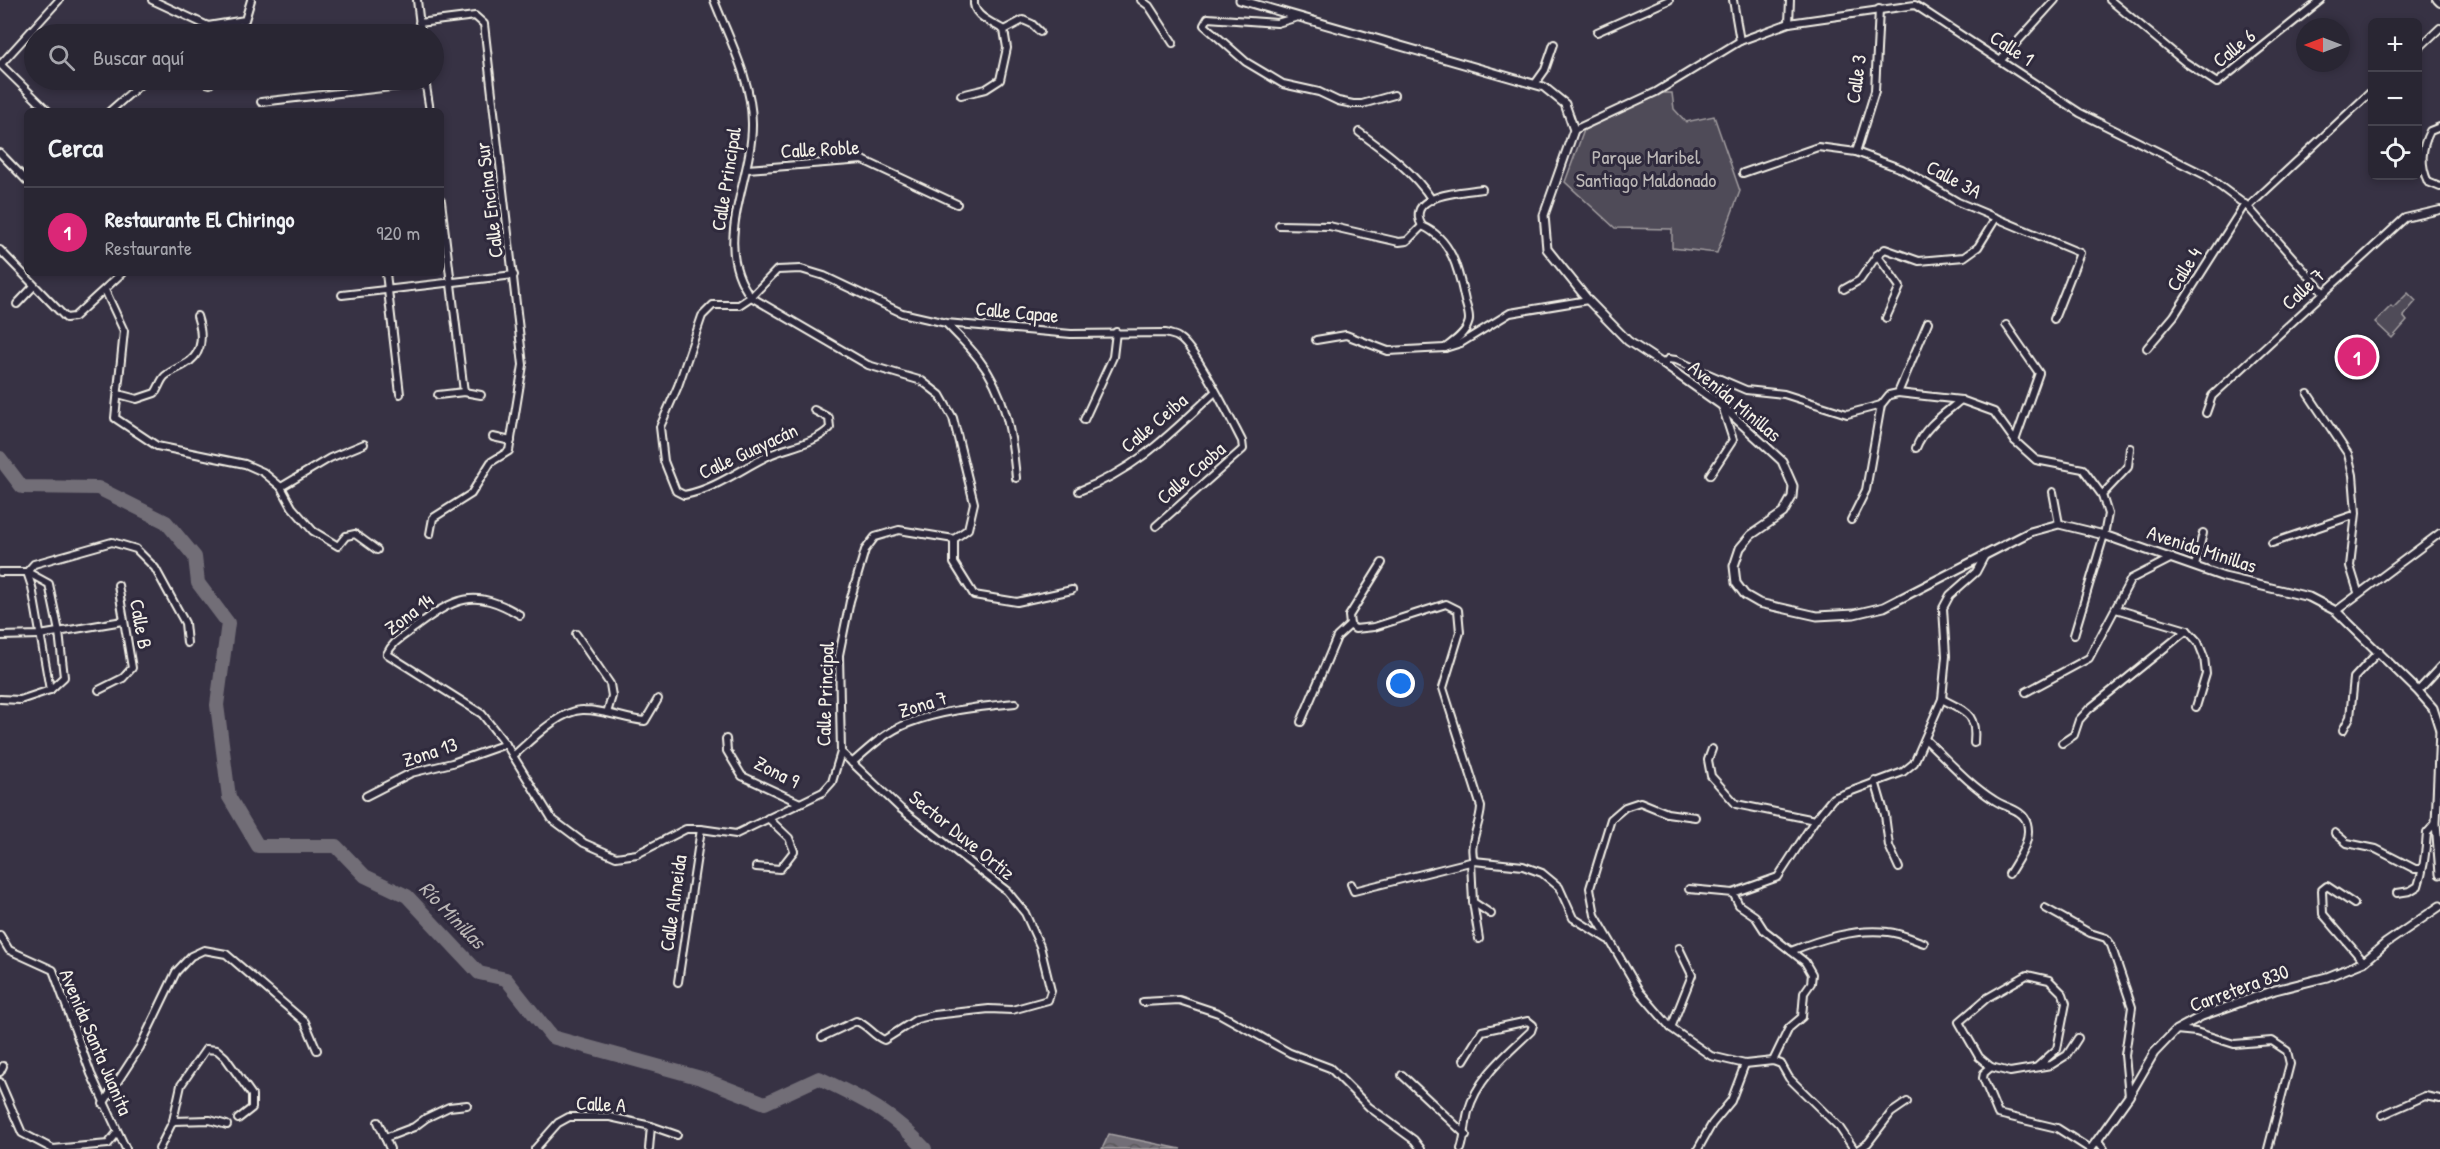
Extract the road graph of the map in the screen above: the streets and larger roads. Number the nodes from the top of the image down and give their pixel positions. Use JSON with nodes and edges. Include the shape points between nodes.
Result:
{"nodes":[{"id":1,"x":59,"y":0,"type":"edge"},
{"id":2,"x":152,"y":0,"type":"edge"},
{"id":3,"x":251,"y":0,"type":"edge"},
{"id":4,"x":417,"y":0,"type":"edge"},
{"id":5,"x":714,"y":0,"type":"edge"},
{"id":6,"x":974,"y":0,"type":"edge"},
{"id":7,"x":1142,"y":0,"type":"edge"},
{"id":8,"x":1240,"y":0,"type":"edge"},
{"id":9,"x":1669,"y":0,"type":"edge"},
{"id":10,"x":1733,"y":0,"type":"edge"},
{"id":11,"x":1790,"y":0,"type":"edge"},
{"id":12,"x":2055,"y":0,"type":"edge"},
{"id":13,"x":2110,"y":0,"type":"edge"},
{"id":14,"x":2321,"y":0,"type":"edge"},
{"id":15,"x":2437,"y":0,"type":"edge"},
{"id":16,"x":2440,"y":3,"type":"edge"},
{"id":17,"x":1879,"y":9,"type":"junction"},
{"id":18,"x":1299,"y":17,"type":"junction"},
{"id":19,"x":419,"y":23,"type":"joint"},
{"id":20,"x":1790,"y":23,"type":"junction"},
{"id":21,"x":37,"y":24,"type":"edge"},
{"id":22,"x":204,"y":24,"type":"edge"},
{"id":23,"x":220,"y":24,"type":"edge"},
{"id":24,"x":2440,"y":28,"type":"edge"},
{"id":25,"x":1004,"y":30,"type":"junction"},
{"id":26,"x":1040,"y":32,"type":"dead end"},
{"id":27,"x":1596,"y":32,"type":"dead end"},
{"id":28,"x":24,"y":39,"type":"edge"},
{"id":29,"x":1740,"y":41,"type":"junction"},
{"id":30,"x":1173,"y":43,"type":"dead end"},
{"id":31,"x":1554,"y":44,"type":"dead end"},
{"id":32,"x":2422,"y":45,"type":"edge"},
{"id":33,"x":2001,"y":60,"type":"junction"},
{"id":34,"x":1,"y":64,"type":"edge"},
{"id":35,"x":1535,"y":84,"type":"junction"},
{"id":36,"x":24,"y":87,"type":"edge"},
{"id":37,"x":27,"y":90,"type":"edge"},
{"id":38,"x":134,"y":90,"type":"edge"},
{"id":39,"x":355,"y":90,"type":"edge"},
{"id":40,"x":427,"y":90,"type":"edge"},
{"id":41,"x":961,"y":95,"type":"dead end"},
{"id":42,"x":1394,"y":95,"type":"dead end"},
{"id":43,"x":2368,"y":95,"type":"edge"},
{"id":44,"x":261,"y":102,"type":"dead end"},
{"id":45,"x":45,"y":108,"type":"edge"},
{"id":46,"x":113,"y":108,"type":"edge"},
{"id":47,"x":430,"y":108,"type":"edge"},
{"id":48,"x":2440,"y":127,"type":"edge"},
{"id":49,"x":1575,"y":130,"type":"junction"},
{"id":50,"x":1359,"y":132,"type":"dead end"},
{"id":51,"x":1856,"y":152,"type":"junction"},
{"id":52,"x":0,"y":153,"type":"edge"},
{"id":53,"x":747,"y":169,"type":"junction"},
{"id":54,"x":1743,"y":173,"type":"dead end"},
{"id":55,"x":24,"y":178,"type":"edge"},
{"id":56,"x":2440,"y":187,"type":"edge"},
{"id":57,"x":1482,"y":189,"type":"dead end"},
{"id":58,"x":1432,"y":200,"type":"junction"},
{"id":59,"x":957,"y":204,"type":"dead end"},
{"id":60,"x":2246,"y":205,"type":"junction"},
{"id":61,"x":2440,"y":210,"type":"edge"},
{"id":62,"x":1996,"y":218,"type":"junction"},
{"id":63,"x":444,"y":225,"type":"edge"},
{"id":64,"x":1279,"y":225,"type":"dead end"},
{"id":65,"x":1422,"y":226,"type":"junction"},
{"id":66,"x":1,"y":252,"type":"edge"},
{"id":67,"x":1877,"y":255,"type":"junction"},
{"id":68,"x":514,"y":275,"type":"junction"},
{"id":69,"x":24,"y":276,"type":"edge"},
{"id":70,"x":24,"y":276,"type":"edge"},
{"id":71,"x":119,"y":276,"type":"edge"},
{"id":72,"x":386,"y":276,"type":"edge"},
{"id":73,"x":451,"y":282,"type":"junction"},
{"id":74,"x":34,"y":286,"type":"junction"},
{"id":75,"x":1844,"y":288,"type":"dead end"},
{"id":76,"x":105,"y":290,"type":"junction"},
{"id":77,"x":388,"y":290,"type":"junction"},
{"id":78,"x":2324,"y":293,"type":"junction"},
{"id":79,"x":342,"y":296,"type":"dead end"},
{"id":80,"x":751,"y":297,"type":"junction"},
{"id":81,"x":1588,"y":300,"type":"junction"},
{"id":82,"x":17,"y":304,"type":"dead end"},
{"id":83,"x":197,"y":316,"type":"dead end"},
{"id":84,"x":1886,"y":318,"type":"dead end"},
{"id":85,"x":2054,"y":319,"type":"dead end"},
{"id":86,"x":1928,"y":321,"type":"dead end"},
{"id":87,"x":946,"y":323,"type":"junction"},
{"id":88,"x":2006,"y":325,"type":"dead end"},
{"id":89,"x":1116,"y":332,"type":"junction"},
{"id":90,"x":1316,"y":340,"type":"dead end"},
{"id":91,"x":1445,"y":348,"type":"junction"},
{"id":92,"x":2147,"y":348,"type":"dead end"},
{"id":93,"x":1663,"y":364,"type":"junction"},
{"id":94,"x":464,"y":392,"type":"junction"},
{"id":95,"x":1215,"y":392,"type":"junction"},
{"id":96,"x":1898,"y":393,"type":"junction"},
{"id":97,"x":118,"y":394,"type":"junction"},
{"id":98,"x":400,"y":394,"type":"dead end"},
{"id":99,"x":2308,"y":394,"type":"dead end"},
{"id":100,"x":438,"y":395,"type":"dead end"},
{"id":101,"x":480,"y":395,"type":"dead end"},
{"id":102,"x":1961,"y":400,"type":"junction"},
{"id":103,"x":1721,"y":405,"type":"junction"},
{"id":104,"x":1881,"y":405,"type":"junction"},
{"id":105,"x":814,"y":410,"type":"dead end"},
{"id":106,"x":2206,"y":413,"type":"dead end"},
{"id":107,"x":1084,"y":420,"type":"dead end"},
{"id":108,"x":493,"y":437,"type":"dead end"},
{"id":109,"x":511,"y":441,"type":"junction"},
{"id":110,"x":1242,"y":441,"type":"joint"},
{"id":111,"x":2015,"y":441,"type":"junction"},
{"id":112,"x":364,"y":444,"type":"dead end"},
{"id":113,"x":1916,"y":448,"type":"dead end"},
{"id":114,"x":2130,"y":448,"type":"dead end"},
{"id":115,"x":1710,"y":475,"type":"dead end"},
{"id":116,"x":1016,"y":477,"type":"dead end"},
{"id":117,"x":281,"y":487,"type":"junction"},
{"id":118,"x":1079,"y":491,"type":"dead end"},
{"id":119,"x":2053,"y":492,"type":"dead end"},
{"id":120,"x":2102,"y":495,"type":"junction"},
{"id":121,"x":2355,"y":517,"type":"junction"},
{"id":122,"x":1851,"y":520,"type":"dead end"},
{"id":123,"x":2060,"y":524,"type":"junction"},
{"id":124,"x":1156,"y":526,"type":"dead end"},
{"id":125,"x":2203,"y":533,"type":"dead end"},
{"id":126,"x":2440,"y":533,"type":"edge"},
{"id":127,"x":430,"y":534,"type":"dead end"},
{"id":128,"x":2104,"y":535,"type":"junction"},
{"id":129,"x":954,"y":539,"type":"junction"},
{"id":130,"x":2271,"y":543,"type":"dead end"},
{"id":131,"x":377,"y":550,"type":"dead end"},
{"id":132,"x":1985,"y":555,"type":"junction"},
{"id":133,"x":2172,"y":558,"type":"junction"},
{"id":134,"x":1382,"y":563,"type":"dead end"},
{"id":135,"x":2195,"y":567,"type":"junction"},
{"id":136,"x":0,"y":572,"type":"edge"},
{"id":137,"x":27,"y":572,"type":"junction"},
{"id":138,"x":117,"y":585,"type":"dead end"},
{"id":139,"x":1072,"y":590,"type":"dead end"},
{"id":140,"x":2358,"y":592,"type":"junction"},
{"id":141,"x":2116,"y":609,"type":"junction"},
{"id":142,"x":2336,"y":611,"type":"junction"},
{"id":143,"x":520,"y":615,"type":"dead end"},
{"id":144,"x":123,"y":621,"type":"junction"},
{"id":145,"x":1350,"y":625,"type":"junction"},
{"id":146,"x":2187,"y":630,"type":"junction"},
{"id":147,"x":59,"y":632,"type":"junction"},
{"id":148,"x":576,"y":634,"type":"dead end"},
{"id":149,"x":40,"y":635,"type":"junction"},
{"id":150,"x":2074,"y":635,"type":"dead end"},
{"id":151,"x":0,"y":636,"type":"edge"},
{"id":152,"x":187,"y":643,"type":"dead end"},
{"id":153,"x":2379,"y":651,"type":"junction"},
{"id":154,"x":387,"y":654,"type":"joint"},
{"id":155,"x":2440,"y":667,"type":"edge"},
{"id":156,"x":51,"y":690,"type":"junction"},
{"id":157,"x":99,"y":690,"type":"dead end"},
{"id":158,"x":2418,"y":691,"type":"junction"},
{"id":159,"x":2026,"y":692,"type":"dead end"},
{"id":160,"x":0,"y":699,"type":"edge"},
{"id":161,"x":658,"y":699,"type":"dead end"},
{"id":162,"x":1942,"y":699,"type":"junction"},
{"id":163,"x":1015,"y":703,"type":"dead end"},
{"id":164,"x":2196,"y":707,"type":"dead end"},
{"id":165,"x":607,"y":713,"type":"junction"},
{"id":166,"x":1301,"y":722,"type":"dead end"},
{"id":167,"x":2343,"y":730,"type":"dead end"},
{"id":168,"x":2440,"y":730,"type":"edge"},
{"id":169,"x":726,"y":739,"type":"dead end"},
{"id":170,"x":1925,"y":739,"type":"junction"},
{"id":171,"x":1974,"y":743,"type":"dead end"},
{"id":172,"x":2062,"y":743,"type":"dead end"},
{"id":173,"x":506,"y":744,"type":"junction"},
{"id":174,"x":1712,"y":749,"type":"dead end"},
{"id":175,"x":841,"y":752,"type":"junction"},
{"id":176,"x":513,"y":756,"type":"junction"},
{"id":177,"x":852,"y":763,"type":"junction"},
{"id":178,"x":1875,"y":781,"type":"junction"},
{"id":179,"x":366,"y":796,"type":"dead end"},
{"id":180,"x":800,"y":802,"type":"junction"},
{"id":181,"x":1695,"y":817,"type":"dead end"},
{"id":182,"x":768,"y":818,"type":"junction"},
{"id":183,"x":1815,"y":820,"type":"junction"},
{"id":184,"x":2436,"y":823,"type":"junction"},
{"id":185,"x":701,"y":829,"type":"junction"},
{"id":186,"x":2335,"y":833,"type":"dead end"},
{"id":187,"x":1473,"y":861,"type":"junction"},
{"id":188,"x":756,"y":867,"type":"dead end"},
{"id":189,"x":1899,"y":868,"type":"dead end"},
{"id":190,"x":2420,"y":869,"type":"junction"},
{"id":191,"x":2009,"y":874,"type":"dead end"},
{"id":192,"x":2440,"y":874,"type":"edge"},
{"id":193,"x":1351,"y":884,"type":"dead end"},
{"id":194,"x":1689,"y":889,"type":"dead end"},
{"id":195,"x":1733,"y":893,"type":"junction"},
{"id":196,"x":2397,"y":893,"type":"dead end"},
{"id":197,"x":1473,"y":902,"type":"junction"},
{"id":198,"x":2354,"y":904,"type":"dead end"},
{"id":199,"x":2440,"y":906,"type":"edge"},
{"id":200,"x":2045,"y":908,"type":"dead end"},
{"id":201,"x":1491,"y":914,"type":"dead end"},
{"id":202,"x":0,"y":936,"type":"edge"},
{"id":203,"x":1479,"y":939,"type":"dead end"},
{"id":204,"x":1607,"y":939,"type":"junction"},
{"id":205,"x":1924,"y":943,"type":"dead end"},
{"id":206,"x":1679,"y":948,"type":"dead end"},
{"id":207,"x":1791,"y":951,"type":"junction"},
{"id":208,"x":2364,"y":962,"type":"junction"},
{"id":209,"x":678,"y":982,"type":"dead end"},
{"id":210,"x":1143,"y":1002,"type":"dead end"},
{"id":211,"x":1671,"y":1028,"type":"junction"},
{"id":212,"x":2176,"y":1030,"type":"junction"},
{"id":213,"x":822,"y":1036,"type":"dead end"},
{"id":214,"x":2078,"y":1038,"type":"dead end"},
{"id":215,"x":318,"y":1050,"type":"dead end"},
{"id":216,"x":1464,"y":1060,"type":"dead end"},
{"id":217,"x":1773,"y":1061,"type":"junction"},
{"id":218,"x":1745,"y":1064,"type":"junction"},
{"id":219,"x":1991,"y":1067,"type":"junction"},
{"id":220,"x":2037,"y":1067,"type":"junction"},
{"id":221,"x":1402,"y":1075,"type":"dead end"},
{"id":222,"x":0,"y":1082,"type":"edge"},
{"id":223,"x":2129,"y":1096,"type":"junction"},
{"id":224,"x":2440,"y":1099,"type":"edge"},
{"id":225,"x":1907,"y":1102,"type":"dead end"},
{"id":226,"x":103,"y":1104,"type":"junction"},
{"id":227,"x":467,"y":1105,"type":"dead end"},
{"id":228,"x":2382,"y":1115,"type":"dead end"},
{"id":229,"x":238,"y":1119,"type":"dead end"},
{"id":230,"x":173,"y":1121,"type":"junction"},
{"id":231,"x":378,"y":1122,"type":"dead end"},
{"id":232,"x":227,"y":1125,"type":"dead end"},
{"id":233,"x":651,"y":1126,"type":"junction"},
{"id":234,"x":117,"y":1133,"type":"junction"},
{"id":235,"x":677,"y":1135,"type":"dead end"},
{"id":236,"x":1466,"y":1135,"type":"junction"},
{"id":237,"x":385,"y":1138,"type":"junction"},
{"id":238,"x":2098,"y":1141,"type":"junction"},
{"id":239,"x":126,"y":1149,"type":"edge"},
{"id":240,"x":159,"y":1149,"type":"edge"},
{"id":241,"x":390,"y":1149,"type":"edge"},
{"id":242,"x":535,"y":1149,"type":"edge"},
{"id":243,"x":649,"y":1149,"type":"edge"},
{"id":244,"x":1421,"y":1149,"type":"edge"},
{"id":245,"x":1461,"y":1149,"type":"edge"},
{"id":246,"x":1698,"y":1149,"type":"edge"},
{"id":247,"x":1854,"y":1149,"type":"edge"},
{"id":248,"x":1859,"y":1149,"type":"edge"},
{"id":249,"x":2091,"y":1149,"type":"edge"},
{"id":250,"x":2104,"y":1149,"type":"edge"},
{"id":251,"x":2268,"y":1149,"type":"edge"}],
"edges":[{"from":1,"to":21,"type":"street"},
{"from":2,"to":22,"type":"street"},
{"from":3,"to":23,"type":"street","via":[[245,20]]},
{"from":4,"to":19,"type":"street"},
{"from":5,"to":53,"type":"street","name":"Calle Principal","via":[[749,93],[752,124]]},
{"from":6,"to":25,"type":"street","via":[[977,13]]},
{"from":7,"to":30,"type":"street"},
{"from":8,"to":18,"type":"street"},
{"from":9,"to":27,"type":"street"},
{"from":10,"to":29,"type":"street"},
{"from":11,"to":20,"type":"street"},
{"from":12,"to":33,"type":"street"},
{"from":13,"to":14,"type":"street","name":"Calle 6","via":[[2185,62],[2217,82]]},
{"from":15,"to":16,"type":"street"},
{"from":17,"to":20,"type":"street","name":"Calle 1"},
{"from":17,"to":33,"type":"street","name":"Calle 1","via":[[1915,5]]},
{"from":17,"to":51,"type":"street","name":"Calle 3","via":[[1875,91]]},
{"from":18,"to":35,"type":"street"},
{"from":18,"to":42,"type":"street","via":[[1277,23],[1208,18],[1204,25],[1246,62],[1283,84],[1353,104]]},
{"from":19,"to":68,"type":"street","name":"Calle Encina Sur","via":[[475,16],[484,24]]},
{"from":20,"to":29,"type":"street","name":"Calle 1"},
{"from":24,"to":32,"type":"street"},
{"from":25,"to":26,"type":"street","via":[[1023,20]]},
{"from":25,"to":41,"type":"street","via":[[1007,48],[1000,80],[986,89]]},
{"from":28,"to":34,"type":"street"},
{"from":29,"to":49,"type":"street","name":"Calle 1","via":[[1656,92]]},
{"from":31,"to":35,"type":"street","via":[[1545,70]]},
{"from":33,"to":60,"type":"street","name":"Calle 1","via":[[2080,113],[2205,175]]},
{"from":34,"to":36,"type":"street"},
{"from":35,"to":49,"type":"street","via":[[1565,104]]},
{"from":37,"to":45,"type":"street"},
{"from":38,"to":46,"type":"street"},
{"from":39,"to":44,"type":"street"},
{"from":40,"to":47,"type":"street"},
{"from":43,"to":60,"type":"street","name":"Calle 4"},
{"from":48,"to":56,"type":"street","via":[[2430,131],[2424,141],[2421,168],[2428,182]]},
{"from":49,"to":81,"type":"street","name":"Avenida Minillas","via":[[1544,215],[1544,233],[1547,249]]},
{"from":50,"to":58,"type":"street","via":[[1405,169]]},
{"from":51,"to":54,"type":"street","name":"Calle 3A","via":[[1818,147]]},
{"from":51,"to":62,"type":"street","name":"Calle 3A","via":[[1902,169],[1958,202]]},
{"from":52,"to":55,"type":"street"},
{"from":53,"to":59,"type":"street","name":"Calle Roble","via":[[863,160]]},
{"from":53,"to":80,"type":"street","name":"Calle Principal","via":[[732,231],[735,263],[742,285]]},
{"from":57,"to":58,"type":"street"},
{"from":58,"to":65,"type":"street","via":[[1420,208],[1418,219]]},
{"from":60,"to":78,"type":"street","name":"Calle 1"},
{"from":60,"to":92,"type":"street","name":"Calle 4","via":[[2174,316]]},
{"from":61,"to":78,"type":"street","name":"Calle 7","via":[[2405,218]]},
{"from":62,"to":67,"type":"street","via":[[1978,247],[1964,257],[1919,261],[1885,249]]},
{"from":62,"to":85,"type":"street","name":"Calle 3A","via":[[2080,253]]},
{"from":63,"to":73,"type":"street"},
{"from":64,"to":65,"type":"street","via":[[1329,226],[1399,242],[1407,241]]},
{"from":65,"to":91,"type":"street","via":[[1446,245],[1457,264],[1470,322]]},
{"from":66,"to":69,"type":"street"},
{"from":67,"to":75,"type":"street","via":[[1860,280]]},
{"from":67,"to":84,"type":"street","via":[[1900,287]]},
{"from":68,"to":73,"type":"street"},
{"from":68,"to":109,"type":"street","name":"Calle Encina Sur","via":[[523,365]]},
{"from":70,"to":74,"type":"street"},
{"from":71,"to":76,"type":"street"},
{"from":72,"to":77,"type":"street"},
{"from":73,"to":77,"type":"street"},
{"from":73,"to":94,"type":"street"},
{"from":74,"to":76,"type":"street","via":[[66,318],[74,317]]},
{"from":74,"to":82,"type":"street"},
{"from":76,"to":97,"type":"street","via":[[124,331]]},
{"from":77,"to":79,"type":"street"},
{"from":77,"to":98,"type":"street"},
{"from":78,"to":106,"type":"street","name":"Calle 7","via":[[2212,396]]},
{"from":80,"to":87,"type":"street","name":"Calle Capae","via":[[777,270],[796,267],[902,313]]},
{"from":80,"to":105,"type":"street","name":"Calle Guayacán","via":[[739,305],[713,305],[702,316],[660,427],[664,461],[676,491],[684,495],[702,492],[772,454],[822,436],[830,428],[829,418]]},
{"from":80,"to":129,"type":"street","via":[[868,365],[922,381],[940,395],[953,418],[974,503],[968,529]]},
{"from":81,"to":91,"type":"street","via":[[1510,313],[1461,343]]},
{"from":81,"to":93,"type":"street","name":"Avenida Minillas","via":[[1628,341]]},
{"from":83,"to":97,"type":"street","via":[[201,341],[190,362],[163,378],[155,393],[137,399]]},
{"from":86,"to":96,"type":"street"},
{"from":87,"to":89,"type":"street","name":"Calle Capae","via":[[1071,334]]},
{"from":87,"to":116,"type":"street","via":[[979,358],[998,388],[1011,432]]},
{"from":88,"to":111,"type":"street","via":[[2039,373]]},
{"from":89,"to":95,"type":"street","name":"Calle Capae","via":[[1179,337],[1190,348]]},
{"from":89,"to":107,"type":"street","via":[[1113,357]]},
{"from":90,"to":91,"type":"street","via":[[1346,335],[1388,351]]},
{"from":93,"to":103,"type":"street","name":"Avenida Minillas"},
{"from":93,"to":104,"type":"street","via":[[1668,359],[1676,360],[1746,390],[1784,394],[1847,414]]},
{"from":94,"to":100,"type":"street"},
{"from":94,"to":101,"type":"street"},
{"from":95,"to":110,"type":"street","name":"Calle Capae"},
{"from":95,"to":118,"type":"street","name":"Calle Ceiba","via":[[1144,457]]},
{"from":96,"to":102,"type":"street"},
{"from":96,"to":104,"type":"street","via":[[1889,395]]},
{"from":97,"to":117,"type":"street","via":[[115,418],[157,446],[246,464]]},
{"from":99,"to":121,"type":"street","via":[[2348,454]]},
{"from":102,"to":111,"type":"street","via":[[1994,412]]},
{"from":102,"to":113,"type":"street","via":[[1928,428]]},
{"from":103,"to":115,"type":"street","via":[[1733,440]]},
{"from":103,"to":132,"type":"street","name":"Avenida Minillas","via":[[1782,462],[1793,486],[1792,498],[1783,513],[1751,535],[1740,548],[1734,567],[1736,583],[1744,595],[1759,603],[1817,616],[1854,614],[1884,607]]},
{"from":104,"to":122,"type":"street","via":[[1866,490]]},
{"from":108,"to":109,"type":"street"},
{"from":109,"to":127,"type":"street","via":[[509,451],[491,462],[471,494],[434,518]]},
{"from":110,"to":124,"type":"street","name":"Calle Caoba","via":[[1237,456]]},
{"from":111,"to":120,"type":"street","via":[[2036,460],[2083,469]]},
{"from":112,"to":117,"type":"street","via":[[330,458]]},
{"from":114,"to":120,"type":"street","via":[[2128,467]]},
{"from":117,"to":131,"type":"street","via":[[313,531],[338,546],[346,536],[355,534]]},
{"from":119,"to":123,"type":"street"},
{"from":120,"to":128,"type":"street","via":[[2108,514]]},
{"from":121,"to":130,"type":"street"},
{"from":121,"to":140,"type":"street","via":[[2350,567]]},
{"from":123,"to":128,"type":"street","name":"Avenida Minillas"},
{"from":123,"to":132,"type":"street","name":"Avenida Minillas","via":[[2030,532]]},
{"from":125,"to":135,"type":"street"},
{"from":126,"to":140,"type":"street"},
{"from":128,"to":133,"type":"street","name":"Avenida Minillas"},
{"from":128,"to":150,"type":"street"},
{"from":129,"to":139,"type":"street","via":[[954,563],[974,595],[1017,602]]},
{"from":129,"to":175,"type":"street","name":"Calle Principal","via":[[899,531],[875,537],[865,550],[839,655]]},
{"from":132,"to":162,"type":"street","via":[[1976,572],[1950,595],[1943,608],[1946,656]]},
{"from":133,"to":135,"type":"street","name":"Avenida Minillas"},
{"from":133,"to":141,"type":"street","via":[[2131,579]]},
{"from":134,"to":145,"type":"street","via":[[1349,616]]},
{"from":135,"to":142,"type":"street","name":"Avenida Minillas","via":[[2309,597]]},
{"from":136,"to":137,"type":"street"},
{"from":137,"to":147,"type":"street","via":[[49,584]]},
{"from":137,"to":149,"type":"street"},
{"from":137,"to":152,"type":"street","via":[[34,564],[112,542],[136,549],[155,568],[185,623]]},
{"from":138,"to":144,"type":"street","name":"Calle B"},
{"from":140,"to":142,"type":"street"},
{"from":141,"to":146,"type":"street"},
{"from":141,"to":159,"type":"street","via":[[2089,658]]},
{"from":142,"to":153,"type":"street","name":"Avenida Minillas"},
{"from":143,"to":154,"type":"street","name":"Zona 14","via":[[500,603],[456,600],[392,643]]},
{"from":144,"to":147,"type":"street"},
{"from":144,"to":157,"type":"street","name":"Calle B","via":[[132,669]]},
{"from":145,"to":166,"type":"street","via":[[1337,637]]},
{"from":145,"to":187,"type":"street","via":[[1374,627],[1446,604],[1458,610],[1460,632],[1443,688],[1480,807],[1470,850]]},
{"from":146,"to":164,"type":"street","via":[[2198,642],[2206,674]]},
{"from":146,"to":172,"type":"street","via":[[2089,709],[2079,720],[2074,735]]},
{"from":147,"to":149,"type":"street"},
{"from":147,"to":156,"type":"street","via":[[64,677]]},
{"from":148,"to":165,"type":"street","via":[[610,684],[612,696]]},
{"from":149,"to":151,"type":"street"},
{"from":149,"to":156,"type":"street"},
{"from":153,"to":158,"type":"street","name":"Avenida Minillas"},
{"from":153,"to":167,"type":"street","via":[[2354,678],[2350,717]]},
{"from":154,"to":173,"type":"street","name":"Calle Principal","via":[[482,714]]},
{"from":155,"to":158,"type":"street"},
{"from":156,"to":160,"type":"street","via":[[20,699]]},
{"from":158,"to":168,"type":"street","name":"Avenida Minillas","via":[[2433,708]]},
{"from":161,"to":165,"type":"street","via":[[645,721]]},
{"from":162,"to":170,"type":"street"},
{"from":162,"to":171,"type":"street","via":[[1970,714],[1975,726]]},
{"from":163,"to":177,"type":"street","name":"Zona 7","via":[[955,711],[909,723],[883,736]]},
{"from":165,"to":176,"type":"street","via":[[582,710],[567,714]]},
{"from":168,"to":184,"type":"street","name":"Avenida Minillas"},
{"from":169,"to":180,"type":"street","name":"Zona 9","via":[[727,750],[742,776]]},
{"from":170,"to":178,"type":"street","via":[[1914,763],[1903,772]]},
{"from":170,"to":191,"type":"street","via":[[1979,791],[2020,813],[2026,821],[2024,848]]},
{"from":173,"to":176,"type":"street","name":"Calle Principal"},
{"from":173,"to":179,"type":"street","name":"Zona 13","via":[[411,773]]},
{"from":174,"to":183,"type":"street","via":[[1708,760],[1711,776],[1736,804]]},
{"from":175,"to":177,"type":"street","name":"Sector Duve Ortiz"},
{"from":175,"to":180,"type":"street","name":"Calle Principal","via":[[832,782],[823,792]]},
{"from":176,"to":185,"type":"street","name":"Calle Principal","via":[[552,819],[584,843],[616,857],[637,854],[686,829]]},
{"from":177,"to":213,"type":"street","name":"Sector Duve Ortiz","via":[[901,809],[1006,891],[1024,913],[1040,946],[1051,992],[1048,1000],[1012,1010],[917,1019],[884,1040],[856,1021]]},
{"from":178,"to":183,"type":"street","via":[[1833,798]]},
{"from":178,"to":189,"type":"street","via":[[1889,846]]},
{"from":180,"to":182,"type":"street","name":"Calle Principal"},
{"from":181,"to":204,"type":"street","via":[[1667,813],[1640,802],[1625,807],[1611,819],[1590,888],[1594,915]]},
{"from":182,"to":185,"type":"street","name":"Calle Principal","via":[[736,834]]},
{"from":182,"to":188,"type":"street","via":[[789,837],[794,851],[780,869]]},
{"from":183,"to":195,"type":"street","via":[[1778,877]]},
{"from":184,"to":190,"type":"street","via":[[2427,832]]},
{"from":184,"to":192,"type":"street","name":"Avenida Minillas"},
{"from":185,"to":209,"type":"street","name":"Calle Almeida"},
{"from":186,"to":190,"type":"street","via":[[2348,843],[2376,849]]},
{"from":187,"to":193,"type":"street","via":[[1354,891]]},
{"from":187,"to":197,"type":"street"},
{"from":187,"to":204,"type":"street","via":[[1523,866],[1542,873],[1559,887],[1573,918]]},
{"from":190,"to":196,"type":"street","via":[[2418,886]]},
{"from":194,"to":195,"type":"street"},
{"from":195,"to":207,"type":"street","via":[[1739,905]]},
{"from":197,"to":201,"type":"street"},
{"from":197,"to":203,"type":"street"},
{"from":198,"to":208,"type":"street","via":[[2327,886],[2322,890],[2323,914]]},
{"from":199,"to":208,"type":"street","name":"Carretera 830"},
{"from":200,"to":223,"type":"street","via":[[2106,938],[2111,945],[2132,1007],[2125,1055]]},
{"from":202,"to":226,"type":"street","name":"Avenida Santa Juanita","via":[[9,950],[53,970]]},
{"from":204,"to":211,"type":"street","via":[[1640,993]]},
{"from":205,"to":207,"type":"street","via":[[1888,932],[1848,933]]},
{"from":206,"to":211,"type":"street","via":[[1692,975]]},
{"from":207,"to":217,"type":"street","via":[[1806,962],[1812,974],[1811,983],[1804,993],[1802,1017],[1789,1028]]},
{"from":208,"to":212,"type":"street","name":"Carretera 830","via":[[2202,1016]]},
{"from":210,"to":244,"type":"street","via":[[1179,1000],[1218,1013],[1290,1053],[1330,1068],[1369,1107]]},
{"from":211,"to":218,"type":"street","via":[[1711,1056]]},
{"from":212,"to":223,"type":"street","name":"Carretera 830","via":[[2154,1053]]},
{"from":212,"to":251,"type":"street","via":[[2234,1044],[2272,1041],[2287,1051],[2290,1064]]},
{"from":214,"to":220,"type":"street","via":[[2067,1054],[2051,1065]]},
{"from":215,"to":226,"type":"street","via":[[305,1022],[226,954],[204,950],[191,956],[176,972],[140,1047]]},
{"from":216,"to":236,"type":"street","via":[[1482,1031],[1528,1021],[1533,1025],[1477,1091],[1468,1112]]},
{"from":217,"to":218,"type":"street"},
{"from":217,"to":247,"type":"street","via":[[1781,1064],[1839,1127]]},
{"from":218,"to":246,"type":"street","via":[[1731,1101]]},
{"from":219,"to":220,"type":"street","via":[[2010,1072]]},
{"from":219,"to":220,"type":"street","via":[[1979,1057],[1959,1022],[1987,998],[2027,975],[2049,980],[2066,1003],[2057,1049]]},
{"from":219,"to":249,"type":"street","via":[[1983,1078],[1998,1114],[2057,1128]]},
{"from":221,"to":236,"type":"street"},
{"from":222,"to":234,"type":"street","via":[[22,1133],[53,1149],[108,1144]]},
{"from":223,"to":238,"type":"street","name":"Carretera 830"},
{"from":224,"to":228,"type":"street","via":[[2425,1096]]},
{"from":225,"to":248,"type":"street","via":[[1891,1113]]},
{"from":226,"to":234,"type":"street","name":"Avenida Santa Juanita"},
{"from":227,"to":237,"type":"street","via":[[449,1107]]},
{"from":229,"to":230,"type":"street","via":[[252,1108],[252,1095],[225,1057],[217,1050],[206,1049],[180,1085]]},
{"from":230,"to":232,"type":"street","via":[[210,1120]]},
{"from":230,"to":240,"type":"street"},
{"from":231,"to":237,"type":"street"},
{"from":233,"to":235,"type":"street","name":"Calle A"},
{"from":233,"to":242,"type":"street","name":"Calle A","via":[[610,1117],[569,1117],[558,1123]]},
{"from":233,"to":243,"type":"street"},
{"from":234,"to":239,"type":"street","name":"Avenida Santa Juanita"},
{"from":236,"to":245,"type":"street"},
{"from":237,"to":241,"type":"street"},
{"from":238,"to":249,"type":"street","name":"Carretera 830"},
{"from":238,"to":250,"type":"street"}]}
